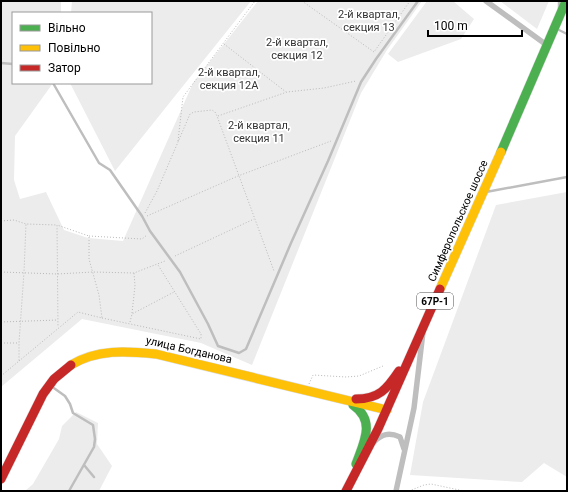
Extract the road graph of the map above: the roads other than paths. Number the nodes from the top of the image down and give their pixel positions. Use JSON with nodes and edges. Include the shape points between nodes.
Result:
{"nodes":[{"id":1,"x":418,"y":1,"type":"edge"},
{"id":2,"x":486,"y":1,"type":"edge"},
{"id":3,"x":565,"y":2,"type":"edge"},
{"id":4,"x":557,"y":26,"type":"junction"},
{"id":5,"x":567,"y":34,"type":"edge"},
{"id":6,"x":548,"y":46,"type":"junction"},
{"id":7,"x":1,"y":63,"type":"edge"},
{"id":8,"x":12,"y":64,"type":"edge"},
{"id":9,"x":54,"y":84,"type":"edge"},
{"id":10,"x":567,"y":177,"type":"edge"},
{"id":11,"x":484,"y":193,"type":"junction"},
{"id":12,"x":424,"y":324,"type":"junction"},
{"id":13,"x":416,"y":344,"type":"junction"},
{"id":14,"x":49,"y":384,"type":"junction"},
{"id":15,"x":333,"y":397,"type":"junction"},
{"id":16,"x":387,"y":410,"type":"junction"},
{"id":17,"x":371,"y":444,"type":"junction"},
{"id":18,"x":404,"y":449,"type":"junction"},
{"id":19,"x":84,"y":465,"type":"junction"},
{"id":20,"x":94,"y":477,"type":"dead end"},
{"id":21,"x":1,"y":479,"type":"edge"},
{"id":22,"x":352,"y":480,"type":"junction"},
{"id":23,"x":68,"y":491,"type":"edge"},
{"id":24,"x":346,"y":491,"type":"edge"},
{"id":25,"x":396,"y":491,"type":"edge"}],
"edges":[{"from":1,"to":9,"type":"lane","via":[[363,79],[246,349],[240,353],[218,346],[180,272],[110,170],[99,163]]},
{"from":2,"to":6,"type":"street"},
{"from":3,"to":4,"type":"main road","name":"Симферопольское шоссе","number":"67Р-1"},
{"from":4,"to":5,"type":"lane"},
{"from":4,"to":6,"type":"main road","name":"Симферопольское шоссе","number":"67Р-1"},
{"from":6,"to":11,"type":"main road","name":"Симферопольское шоссе","number":"67Р-1"},
{"from":7,"to":8,"type":"lane"},
{"from":10,"to":11,"type":"lane"},
{"from":11,"to":12,"type":"main road","name":"Симферопольское шоссе","number":"67Р-1"},
{"from":12,"to":13,"type":"main road","name":"Симферопольское шоссе","number":"67Р-1"},
{"from":12,"to":18,"type":"street","via":[[414,408]]},
{"from":13,"to":15,"type":"main road","via":[[386,391],[367,399]]},
{"from":13,"to":16,"type":"main road","name":"Симферопольское шоссе","number":"67Р-1"},
{"from":14,"to":15,"type":"main road","name":"улица Богданова","via":[[67,367],[88,357],[112,351],[136,351],[171,357]]},
{"from":14,"to":19,"type":"lane","via":[[65,396],[73,413],[93,424],[94,447]]},
{"from":14,"to":21,"type":"main road","name":"улица Богданова"},
{"from":15,"to":16,"type":"main road","name":"улица Богданова"},
{"from":15,"to":22,"type":"main road","via":[[355,406],[366,418],[365,438]]},
{"from":16,"to":17,"type":"main road","name":"Симферопольское шоссе","number":"67Р-1"},
{"from":17,"to":18,"type":"street","via":[[385,434],[393,434],[400,437]]},
{"from":17,"to":22,"type":"main road","name":"Симферопольское шоссе","number":"67Р-1"},
{"from":18,"to":25,"type":"street"},
{"from":19,"to":20,"type":"lane"},
{"from":19,"to":23,"type":"lane"},
{"from":22,"to":24,"type":"main road","name":"Симферопольское шоссе","number":"67Р-1"}]}
